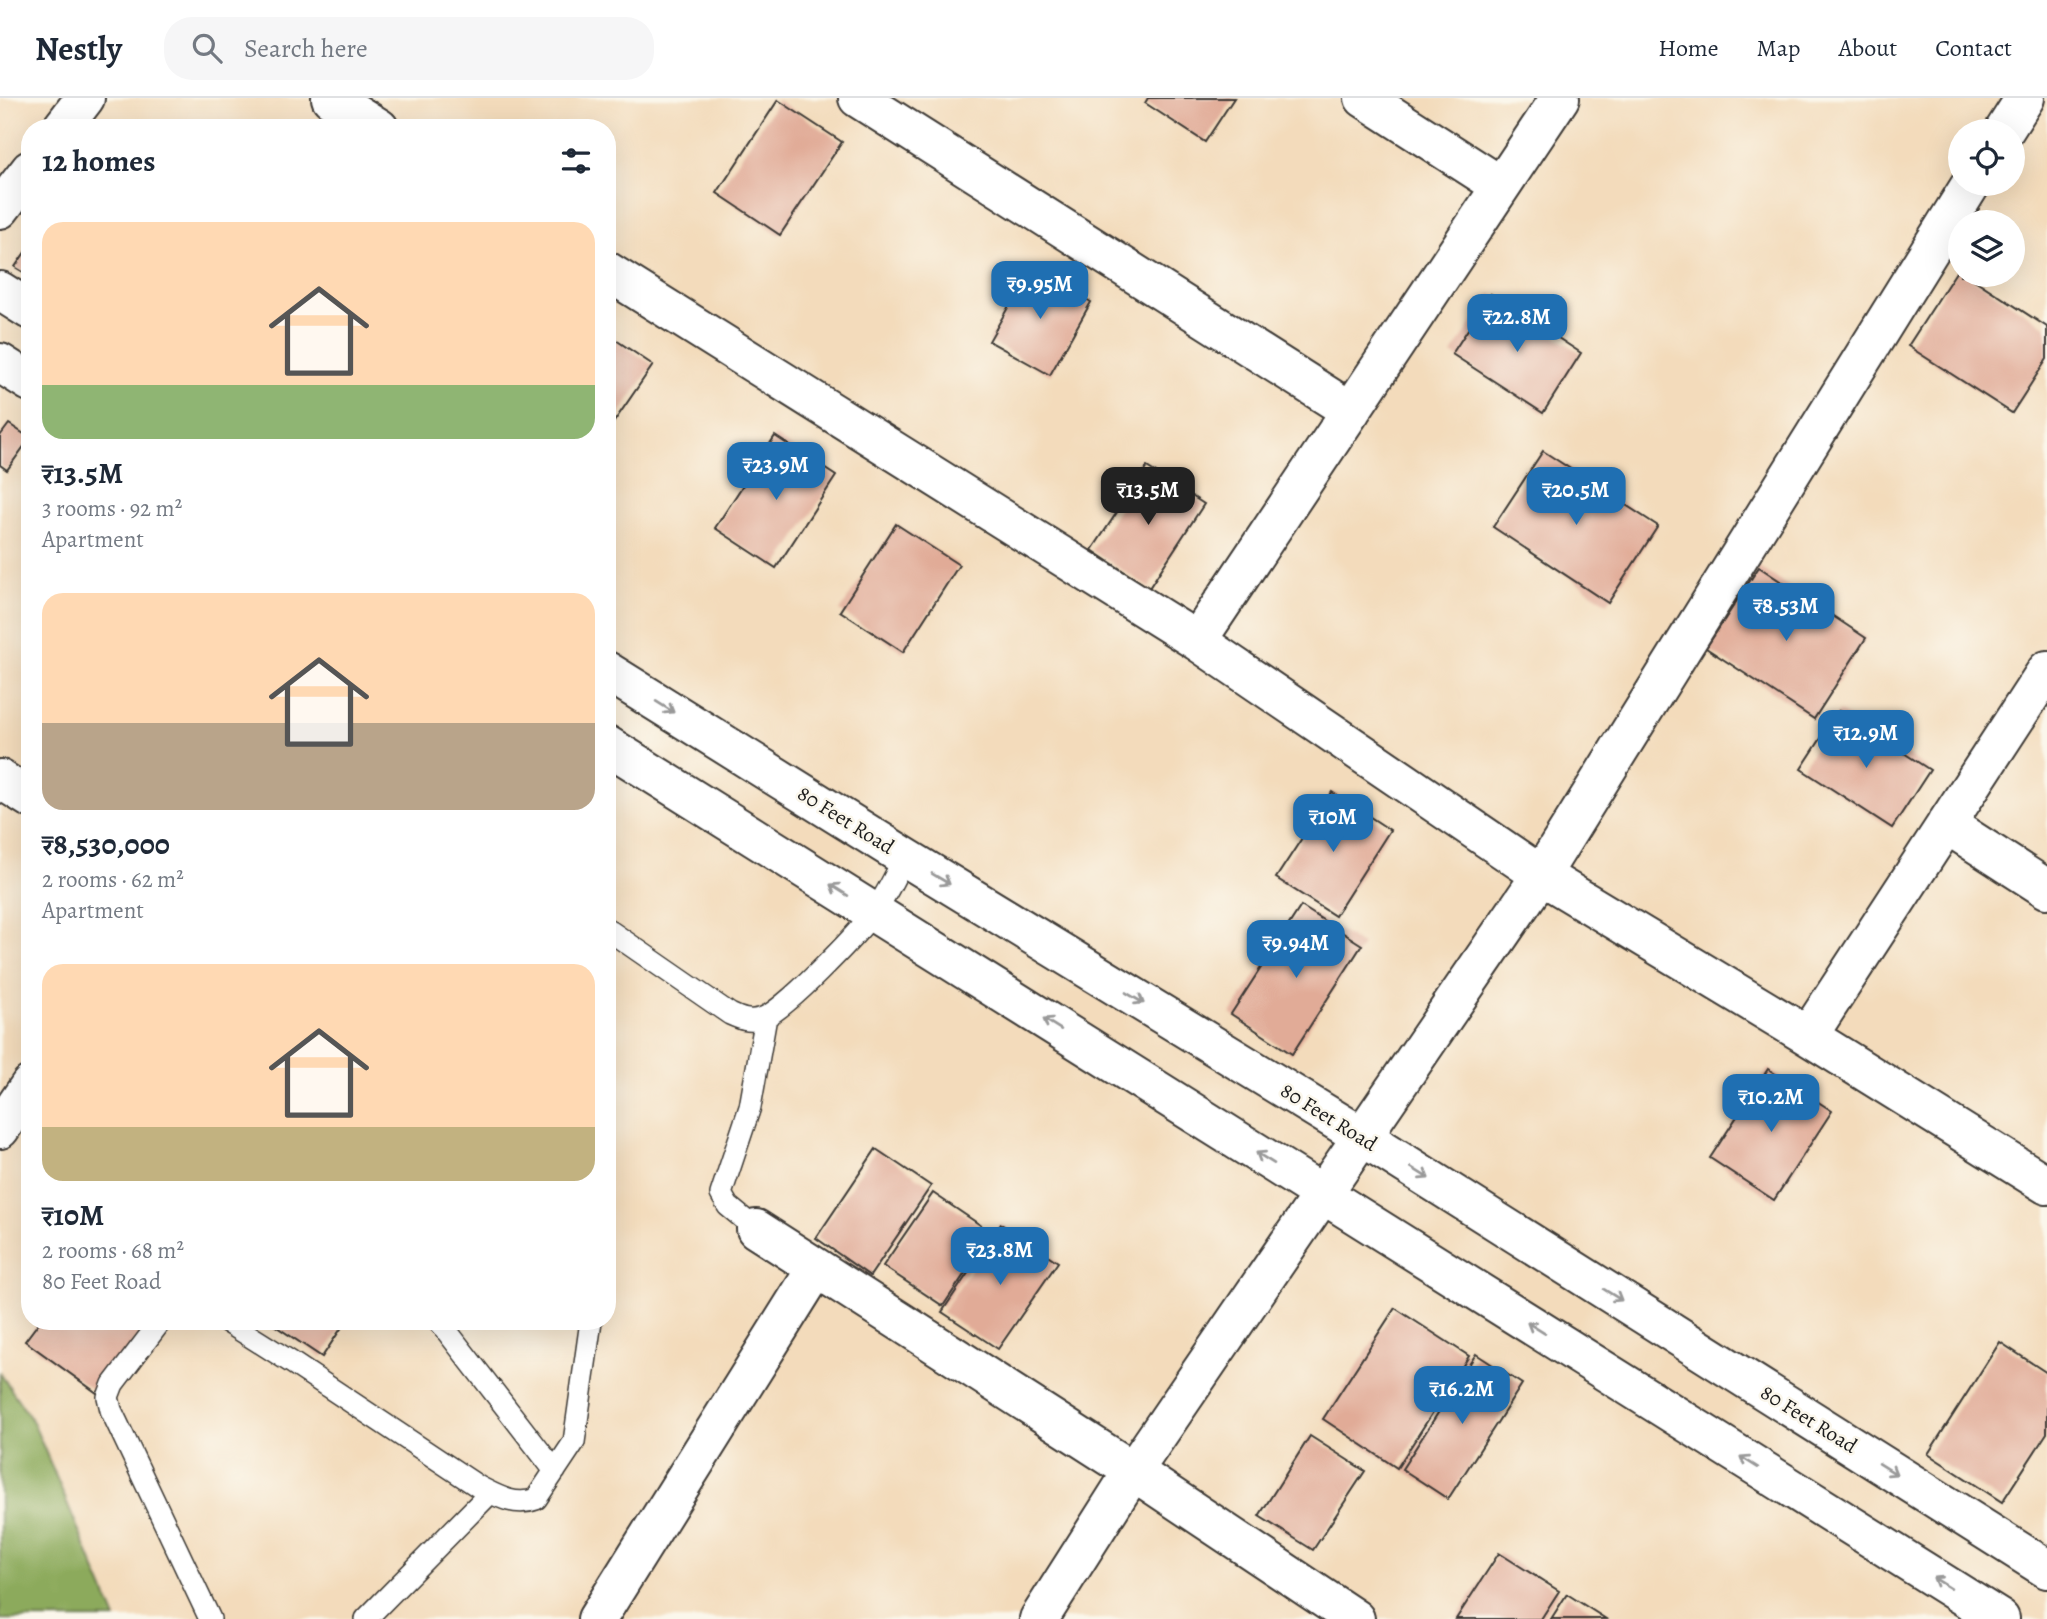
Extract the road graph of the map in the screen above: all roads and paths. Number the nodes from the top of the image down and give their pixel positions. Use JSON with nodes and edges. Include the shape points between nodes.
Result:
{"nodes":[{"id":1,"x":85,"y":98,"type":"edge"},
{"id":2,"x":331,"y":98,"type":"edge"},
{"id":3,"x":858,"y":98,"type":"edge"},
{"id":4,"x":1364,"y":98,"type":"edge"},
{"id":5,"x":1560,"y":98,"type":"edge"},
{"id":6,"x":2025,"y":98,"type":"edge"},
{"id":7,"x":69,"y":119,"type":"edge"},
{"id":8,"x":365,"y":119,"type":"edge"},
{"id":9,"x":2012,"y":119,"type":"edge"},
{"id":10,"x":21,"y":182,"type":"edge"},
{"id":11,"x":1501,"y":186,"type":"junction"},
{"id":12,"x":1964,"y":196,"type":"edge"},
{"id":13,"x":0,"y":209,"type":"edge"},
{"id":14,"x":616,"y":277,"type":"edge"},
{"id":15,"x":0,"y":291,"type":"edge"},
{"id":16,"x":21,"y":304,"type":"edge"},
{"id":17,"x":0,"y":363,"type":"edge"},
{"id":18,"x":21,"y":376,"type":"edge"},
{"id":19,"x":1351,"y":411,"type":"junction"},
{"id":20,"x":1197,"y":641,"type":"junction"},
{"id":21,"x":2047,"y":670,"type":"edge"},
{"id":22,"x":616,"y":677,"type":"edge"},
{"id":23,"x":616,"y":751,"type":"edge"},
{"id":24,"x":0,"y":779,"type":"edge"},
{"id":25,"x":21,"y":792,"type":"edge"},
{"id":26,"x":1946,"y":824,"type":"junction"},
{"id":27,"x":905,"y":857,"type":"junction"},
{"id":28,"x":1541,"y":875,"type":"junction"},
{"id":29,"x":2047,"y":889,"type":"edge"},
{"id":30,"x":874,"y":912,"type":"junction"},
{"id":31,"x":616,"y":935,"type":"edge"},
{"id":32,"x":765,"y":1017,"type":"junction"},
{"id":33,"x":1808,"y":1036,"type":"junction"},
{"id":34,"x":21,"y":1098,"type":"edge"},
{"id":35,"x":0,"y":1129,"type":"edge"},
{"id":36,"x":1363,"y":1137,"type":"junction"},
{"id":37,"x":2047,"y":1185,"type":"edge"},
{"id":38,"x":1323,"y":1195,"type":"junction"},
{"id":39,"x":756,"y":1229,"type":"joint"},
{"id":40,"x":816,"y":1269,"type":"junction"},
{"id":41,"x":154,"y":1330,"type":"edge"},
{"id":42,"x":240,"y":1330,"type":"edge"},
{"id":43,"x":446,"y":1330,"type":"edge"},
{"id":44,"x":591,"y":1330,"type":"edge"},
{"id":45,"x":555,"y":1471,"type":"junction"},
{"id":46,"x":1133,"y":1471,"type":"junction"},
{"id":47,"x":490,"y":1493,"type":"junction"},
{"id":48,"x":2047,"y":1569,"type":"edge"},
{"id":49,"x":210,"y":1619,"type":"edge"},
{"id":50,"x":366,"y":1619,"type":"edge"},
{"id":51,"x":597,"y":1619,"type":"edge"},
{"id":52,"x":1039,"y":1619,"type":"edge"},
{"id":53,"x":1355,"y":1619,"type":"edge"},
{"id":54,"x":2000,"y":1619,"type":"edge"}],
"edges":[{"from":1,"to":7,"type":"street"},
{"from":2,"to":8,"type":"street"},
{"from":3,"to":19,"type":"street"},
{"from":4,"to":11,"type":"street"},
{"from":5,"to":11,"type":"street"},
{"from":6,"to":9,"type":"street"},
{"from":10,"to":13,"type":"street"},
{"from":11,"to":19,"type":"street"},
{"from":12,"to":28,"type":"street"},
{"from":14,"to":20,"type":"street"},
{"from":15,"to":16,"type":"street"},
{"from":17,"to":18,"type":"street"},
{"from":19,"to":20,"type":"street"},
{"from":20,"to":28,"type":"street"},
{"from":21,"to":26,"type":"street"},
{"from":22,"to":27,"type":"street","name":"80 Feet Road","one_way":true},
{"from":30,"to":23,"type":"street","one_way":true},
{"from":24,"to":25,"type":"street"},
{"from":26,"to":29,"type":"street"},
{"from":26,"to":33,"type":"street"},
{"from":27,"to":30,"type":"lane"},
{"from":27,"to":36,"type":"street","name":"80 Feet Road","one_way":true},
{"from":28,"to":33,"type":"street"},
{"from":28,"to":36,"type":"street"},
{"from":30,"to":32,"type":"lane","via":[[833,957]]},
{"from":38,"to":30,"type":"street","one_way":true},
{"from":31,"to":32,"type":"lane","via":[[730,1014],[747,1021]]},
{"from":32,"to":39,"type":"lane","via":[[750,1107],[721,1194],[728,1206]]},
{"from":33,"to":37,"type":"street"},
{"from":34,"to":35,"type":"street"},
{"from":36,"to":38,"type":"street"},
{"from":36,"to":48,"type":"street","name":"80 Feet Road","one_way":true},
{"from":38,"to":46,"type":"street"},
{"from":54,"to":38,"type":"street","one_way":true},
{"from":39,"to":40,"type":"street"},
{"from":40,"to":46,"type":"street"},
{"from":40,"to":51,"type":"street"},
{"from":41,"to":49,"type":"lane","via":[[108,1397]]},
{"from":42,"to":47,"type":"lane"},
{"from":43,"to":45,"type":"lane"},
{"from":44,"to":45,"type":"lane","via":[[574,1442]]},
{"from":45,"to":47,"type":"lane","via":[[536,1499],[528,1502]]},
{"from":46,"to":52,"type":"street"},
{"from":46,"to":53,"type":"street"},
{"from":47,"to":50,"type":"lane"}]}
